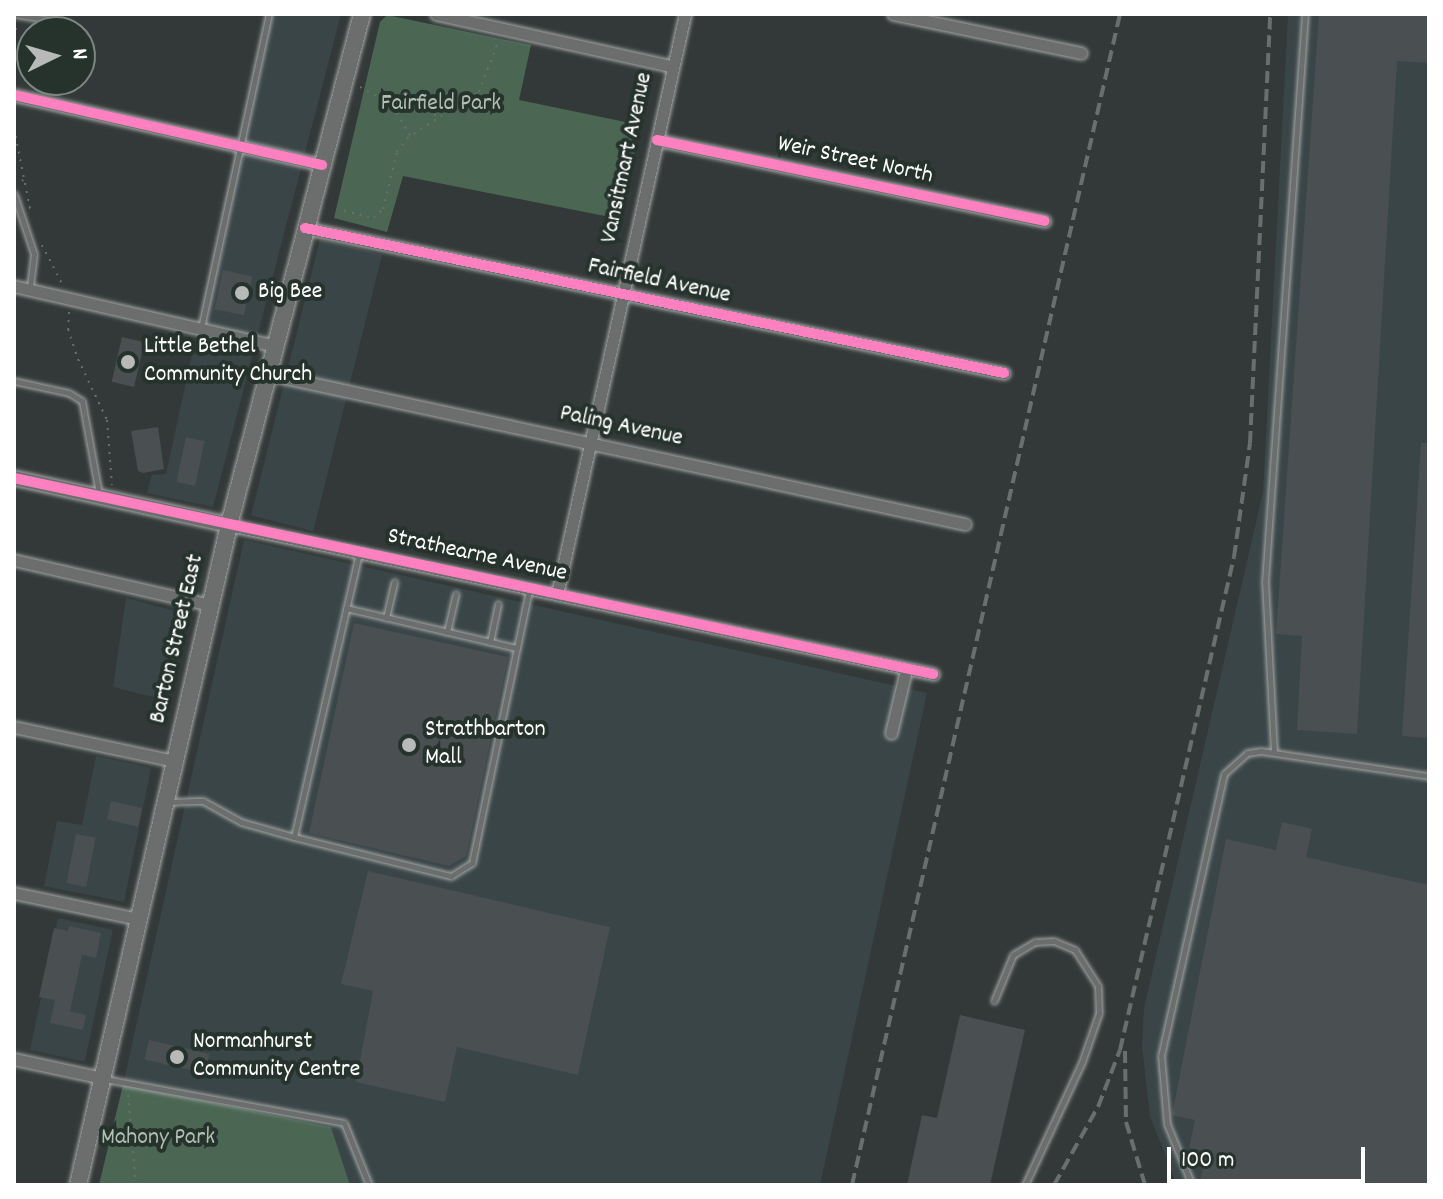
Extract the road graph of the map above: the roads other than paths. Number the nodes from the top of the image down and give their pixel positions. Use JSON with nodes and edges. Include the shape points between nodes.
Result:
{"nodes":[{"id":1,"x":269,"y":14,"type":"edge"},
{"id":2,"x":362,"y":14,"type":"edge"},
{"id":3,"x":436,"y":14,"type":"edge"},
{"id":4,"x":685,"y":14,"type":"edge"},
{"id":5,"x":893,"y":14,"type":"edge"},
{"id":6,"x":1305,"y":14,"type":"edge"},
{"id":7,"x":454,"y":16,"type":"edge"},
{"id":8,"x":1081,"y":53,"type":"dead end"},
{"id":9,"x":671,"y":66,"type":"junction"},
{"id":10,"x":14,"y":95,"type":"edge"},
{"id":11,"x":657,"y":140,"type":"junction"},
{"id":12,"x":241,"y":147,"type":"junction"},
{"id":13,"x":322,"y":165,"type":"junction"},
{"id":14,"x":14,"y":194,"type":"edge"},
{"id":15,"x":1045,"y":221,"type":"dead end"},
{"id":16,"x":305,"y":228,"type":"junction"},
{"id":17,"x":14,"y":286,"type":"edge"},
{"id":18,"x":30,"y":290,"type":"junction"},
{"id":19,"x":621,"y":294,"type":"junction"},
{"id":20,"x":201,"y":328,"type":"junction"},
{"id":21,"x":275,"y":346,"type":"junction"},
{"id":22,"x":1004,"y":373,"type":"dead end"},
{"id":23,"x":268,"y":374,"type":"junction"},
{"id":24,"x":14,"y":381,"type":"edge"},
{"id":25,"x":591,"y":444,"type":"junction"},
{"id":26,"x":14,"y":478,"type":"edge"},
{"id":27,"x":105,"y":499,"type":"junction"},
{"id":28,"x":965,"y":524,"type":"dead end"},
{"id":29,"x":229,"y":525,"type":"junction"},
{"id":30,"x":359,"y":552,"type":"junction"},
{"id":31,"x":14,"y":560,"type":"edge"},
{"id":32,"x":394,"y":582,"type":"dead end"},
{"id":33,"x":529,"y":588,"type":"junction"},
{"id":34,"x":456,"y":594,"type":"dead end"},
{"id":35,"x":557,"y":594,"type":"junction"},
{"id":36,"x":498,"y":604,"type":"dead end"},
{"id":37,"x":211,"y":605,"type":"junction"},
{"id":38,"x":346,"y":608,"type":"junction"},
{"id":39,"x":386,"y":618,"type":"junction"},
{"id":40,"x":447,"y":632,"type":"junction"},
{"id":41,"x":490,"y":642,"type":"junction"},
{"id":42,"x":516,"y":648,"type":"junction"},
{"id":43,"x":906,"y":670,"type":"junction"},
{"id":44,"x":933,"y":674,"type":"dead end"},
{"id":45,"x":14,"y":727,"type":"edge"},
{"id":46,"x":891,"y":733,"type":"dead end"},
{"id":47,"x":1274,"y":752,"type":"junction"},
{"id":48,"x":174,"y":761,"type":"junction"},
{"id":49,"x":1429,"y":776,"type":"edge"},
{"id":50,"x":165,"y":802,"type":"junction"},
{"id":51,"x":294,"y":837,"type":"junction"},
{"id":52,"x":14,"y":893,"type":"edge"},
{"id":53,"x":138,"y":919,"type":"junction"},
{"id":54,"x":994,"y":1001,"type":"dead end"},
{"id":55,"x":14,"y":1059,"type":"edge"},
{"id":56,"x":103,"y":1078,"type":"junction"},
{"id":57,"x":78,"y":1185,"type":"edge"},
{"id":58,"x":369,"y":1185,"type":"edge"},
{"id":59,"x":1025,"y":1185,"type":"edge"},
{"id":60,"x":1192,"y":1185,"type":"edge"}],
"edges":[{"from":1,"to":12,"type":"lane"},
{"from":2,"to":13,"type":"main road","name":"Barton Street East"},
{"from":3,"to":7,"type":"street"},
{"from":4,"to":9,"type":"street","name":"Vansitmart Avenue"},
{"from":5,"to":8,"type":"street"},
{"from":6,"to":47,"type":"lane","via":[[1265,582]]},
{"from":7,"to":9,"type":"street"},
{"from":9,"to":11,"type":"street","name":"Vansitmart Avenue"},
{"from":10,"to":12,"type":"street"},
{"from":11,"to":15,"type":"street","name":"Weir Street North"},
{"from":11,"to":19,"type":"street","name":"Vansitmart Avenue"},
{"from":12,"to":13,"type":"street"},
{"from":12,"to":20,"type":"lane"},
{"from":13,"to":16,"type":"main road","name":"Barton Street East"},
{"from":14,"to":18,"type":"lane","via":[[34,254]]},
{"from":16,"to":19,"type":"street","name":"Fairfield Avenue"},
{"from":16,"to":21,"type":"main road","name":"Barton Street East"},
{"from":17,"to":18,"type":"street"},
{"from":18,"to":20,"type":"street"},
{"from":19,"to":22,"type":"street","name":"Fairfield Avenue"},
{"from":19,"to":25,"type":"street","name":"Vansitmart Avenue"},
{"from":20,"to":21,"type":"street"},
{"from":21,"to":23,"type":"main road","name":"Barton Street East"},
{"from":23,"to":25,"type":"street","name":"Paling Avenue"},
{"from":23,"to":29,"type":"main road","name":"Barton Street East"},
{"from":24,"to":27,"type":"lane","via":[[69,393],[82,401]]},
{"from":25,"to":28,"type":"street","name":"Paling Avenue"},
{"from":25,"to":35,"type":"street","name":"Vansitmart Avenue"},
{"from":26,"to":27,"type":"street","name":"Strathearne Avenue"},
{"from":27,"to":29,"type":"street","name":"Strathearne Avenue"},
{"from":29,"to":30,"type":"street","name":"Strathearne Avenue"},
{"from":29,"to":37,"type":"main road","name":"Barton Street East"},
{"from":30,"to":33,"type":"street","name":"Strathearne Avenue"},
{"from":30,"to":38,"type":"lane"},
{"from":31,"to":37,"type":"street"},
{"from":32,"to":39,"type":"lane"},
{"from":33,"to":35,"type":"street","name":"Strathearne Avenue"},
{"from":33,"to":42,"type":"lane"},
{"from":34,"to":40,"type":"lane"},
{"from":35,"to":43,"type":"street","name":"Strathearne Avenue"},
{"from":36,"to":41,"type":"lane"},
{"from":37,"to":48,"type":"main road","name":"Barton Street East"},
{"from":38,"to":39,"type":"lane"},
{"from":38,"to":51,"type":"lane"},
{"from":39,"to":40,"type":"lane"},
{"from":40,"to":41,"type":"lane"},
{"from":41,"to":42,"type":"lane"},
{"from":42,"to":51,"type":"lane","via":[[472,863],[451,876]]},
{"from":43,"to":44,"type":"street","name":"Strathearne Avenue"},
{"from":43,"to":46,"type":"street"},
{"from":45,"to":48,"type":"street"},
{"from":47,"to":49,"type":"lane"},
{"from":47,"to":60,"type":"lane","via":[[1252,751],[1233,762],[1218,788],[1161,1056],[1167,1124]]},
{"from":48,"to":50,"type":"main road","name":"Barton Street East"},
{"from":50,"to":51,"type":"lane","via":[[203,801],[241,822]]},
{"from":50,"to":53,"type":"main road","name":"Barton Street East"},
{"from":52,"to":53,"type":"street"},
{"from":53,"to":56,"type":"main road","name":"Barton Street East"},
{"from":54,"to":59,"type":"lane","via":[[1013,955],[1035,942],[1054,941],[1075,950],[1098,986],[1099,1013],[1086,1050]]},
{"from":55,"to":56,"type":"street"},
{"from":56,"to":57,"type":"main road","name":"Barton Street East"},
{"from":56,"to":58,"type":"lane","via":[[344,1123]]}]}
